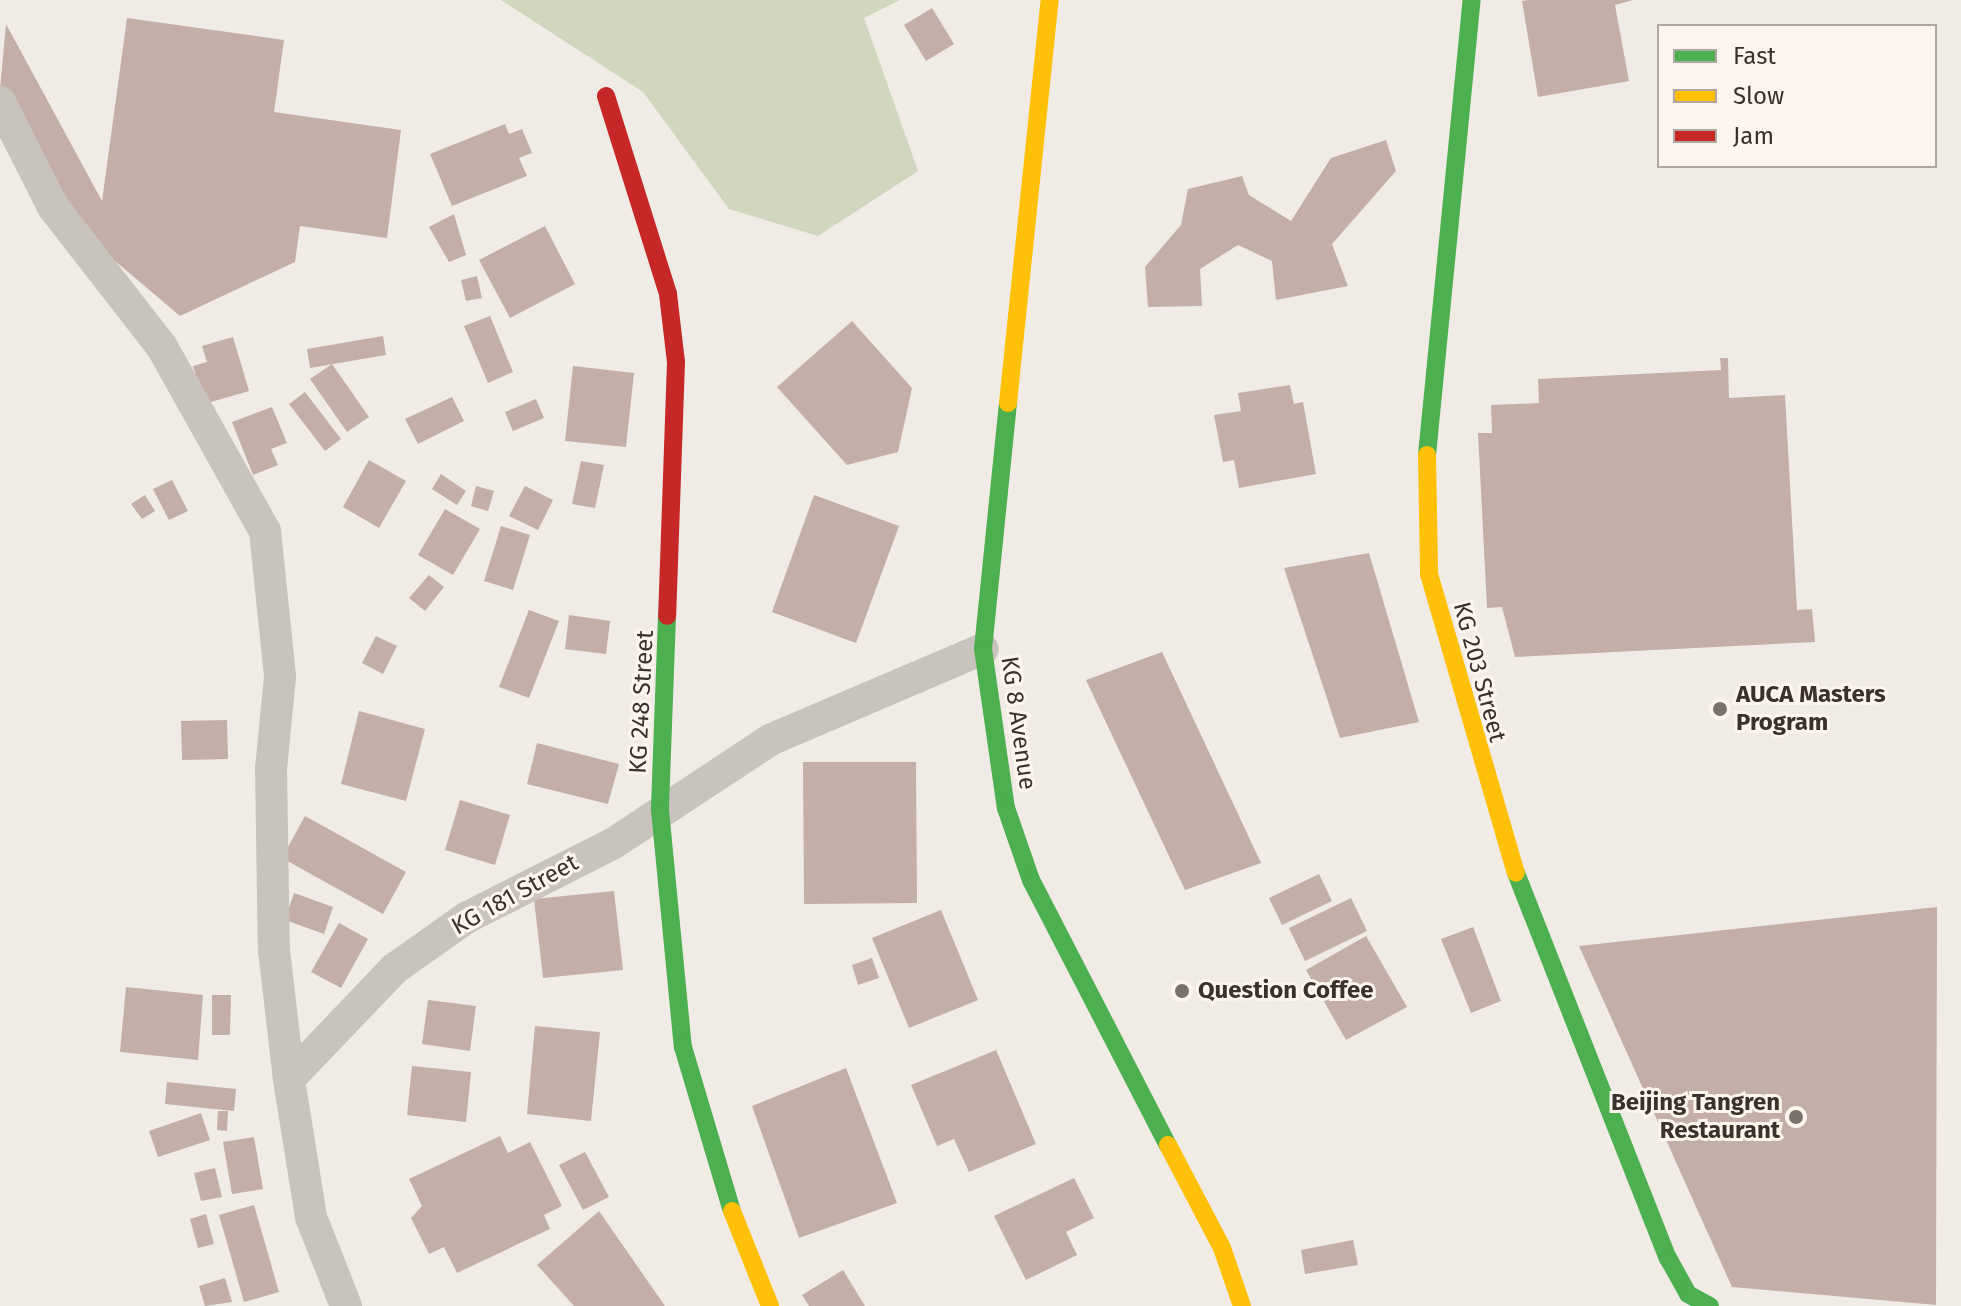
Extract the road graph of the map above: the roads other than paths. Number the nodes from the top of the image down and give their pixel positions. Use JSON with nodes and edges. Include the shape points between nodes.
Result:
{"nodes":[{"id":1,"x":1050,"y":0,"type":"edge"},
{"id":2,"x":1472,"y":0,"type":"edge"},
{"id":3,"x":606,"y":96,"type":"dead end"},
{"id":4,"x":0,"y":102,"type":"edge"},
{"id":5,"x":983,"y":649,"type":"junction"},
{"id":6,"x":660,"y":810,"type":"junction"},
{"id":7,"x":289,"y":1079,"type":"junction"},
{"id":8,"x":346,"y":1306,"type":"edge"},
{"id":9,"x":770,"y":1306,"type":"edge"},
{"id":10,"x":1242,"y":1306,"type":"edge"},
{"id":11,"x":1710,"y":1306,"type":"edge"}],
"edges":[{"from":1,"to":5,"type":"street","name":"KG 8 Avenue"},
{"from":2,"to":11,"type":"street","name":"KG 203 Street","via":[[1426,420],[1429,574],[1494,819],[1668,1258],[1688,1294]]},
{"from":3,"to":6,"type":"street","name":"KG 248 Street","via":[[668,294],[676,362]]},
{"from":4,"to":7,"type":"street","via":[[53,207],[162,347],[265,531],[280,677],[271,769],[274,935]]},
{"from":5,"to":6,"type":"street","name":"KG 181 Street","via":[[772,739]]},
{"from":5,"to":10,"type":"street","name":"KG 8 Avenue","via":[[1006,808],[1031,880],[1222,1248]]},
{"from":6,"to":7,"type":"street","name":"KG 181 Street","via":[[614,843],[466,918],[394,969]]},
{"from":6,"to":9,"type":"street","name":"KG 248 Street","via":[[683,1047],[726,1195]]},
{"from":7,"to":8,"type":"street","via":[[311,1217]]}]}
